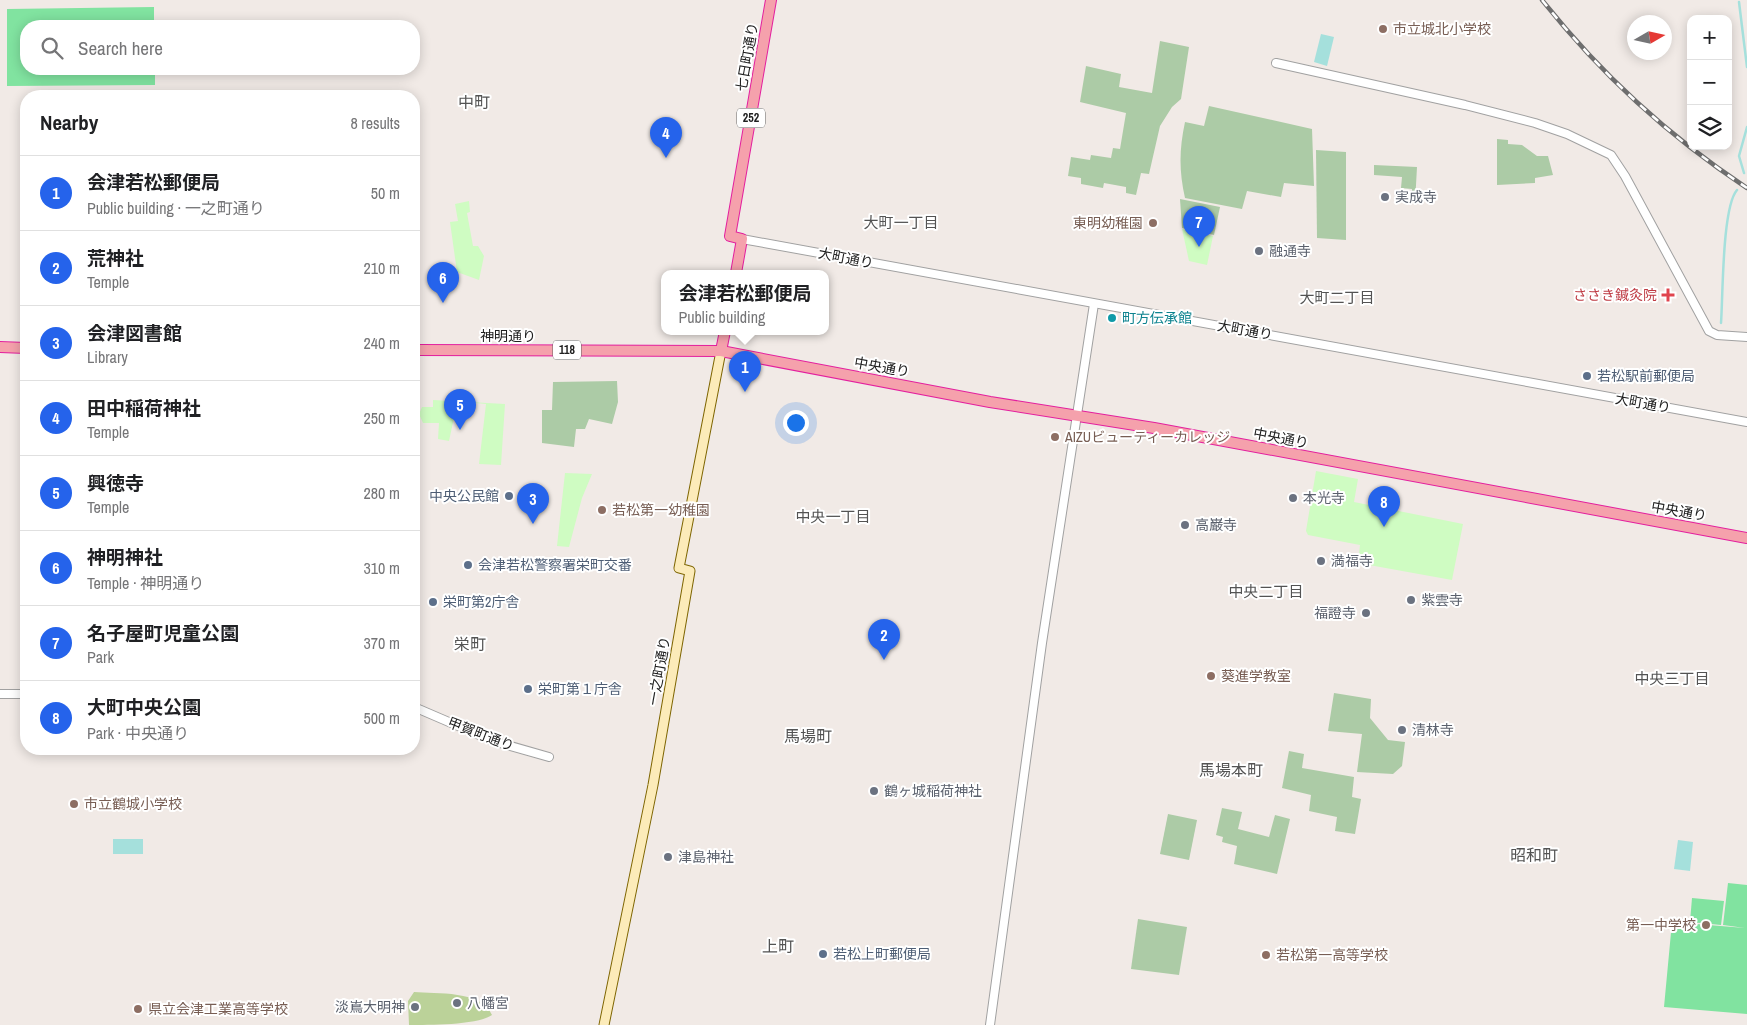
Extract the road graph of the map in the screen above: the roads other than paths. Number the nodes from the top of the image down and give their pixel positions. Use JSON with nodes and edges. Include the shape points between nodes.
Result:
{"nodes":[{"id":1,"x":771,"y":0,"type":"edge"},
{"id":2,"x":1276,"y":63,"type":"dead end"},
{"id":3,"x":742,"y":239,"type":"junction"},
{"id":4,"x":737,"y":270,"type":"edge"},
{"id":5,"x":1094,"y":304,"type":"junction"},
{"id":6,"x":724,"y":335,"type":"edge"},
{"id":7,"x":1747,"y":337,"type":"edge"},
{"id":8,"x":0,"y":347,"type":"edge"},
{"id":9,"x":20,"y":348,"type":"edge"},
{"id":10,"x":420,"y":350,"type":"edge"},
{"id":11,"x":721,"y":351,"type":"junction"},
{"id":12,"x":1077,"y":416,"type":"junction"},
{"id":13,"x":1747,"y":422,"type":"edge"},
{"id":14,"x":1747,"y":538,"type":"edge"},
{"id":15,"x":0,"y":694,"type":"edge"},
{"id":16,"x":20,"y":694,"type":"edge"},
{"id":17,"x":420,"y":710,"type":"edge"},
{"id":18,"x":549,"y":757,"type":"dead end"},
{"id":19,"x":604,"y":1025,"type":"edge"},
{"id":20,"x":990,"y":1025,"type":"edge"}],
"edges":[{"from":1,"to":3,"type":"highway","name":"七日町通り","number":"252","via":[[730,236]]},
{"from":2,"to":7,"type":"street","via":[[1518,118],[1567,134],[1611,155],[1709,331],[1717,335]]},
{"from":3,"to":4,"type":"highway"},
{"from":3,"to":5,"type":"street","name":"大町通り"},
{"from":5,"to":12,"type":"street"},
{"from":5,"to":13,"type":"street","name":"大町通り"},
{"from":6,"to":11,"type":"highway","name":"一之町通り"},
{"from":8,"to":9,"type":"highway"},
{"from":10,"to":11,"type":"highway","name":"神明通り","number":"118"},
{"from":11,"to":12,"type":"highway","name":"中央通り","number":"118"},
{"from":11,"to":19,"type":"main road","name":"一之町通り","via":[[679,568],[690,571],[690,576],[653,785]]},
{"from":12,"to":14,"type":"highway","name":"中央通り","number":"118"},
{"from":12,"to":20,"type":"street"},
{"from":15,"to":16,"type":"street"},
{"from":17,"to":18,"type":"street","name":"甲賀町通り","via":[[493,741]]}]}
